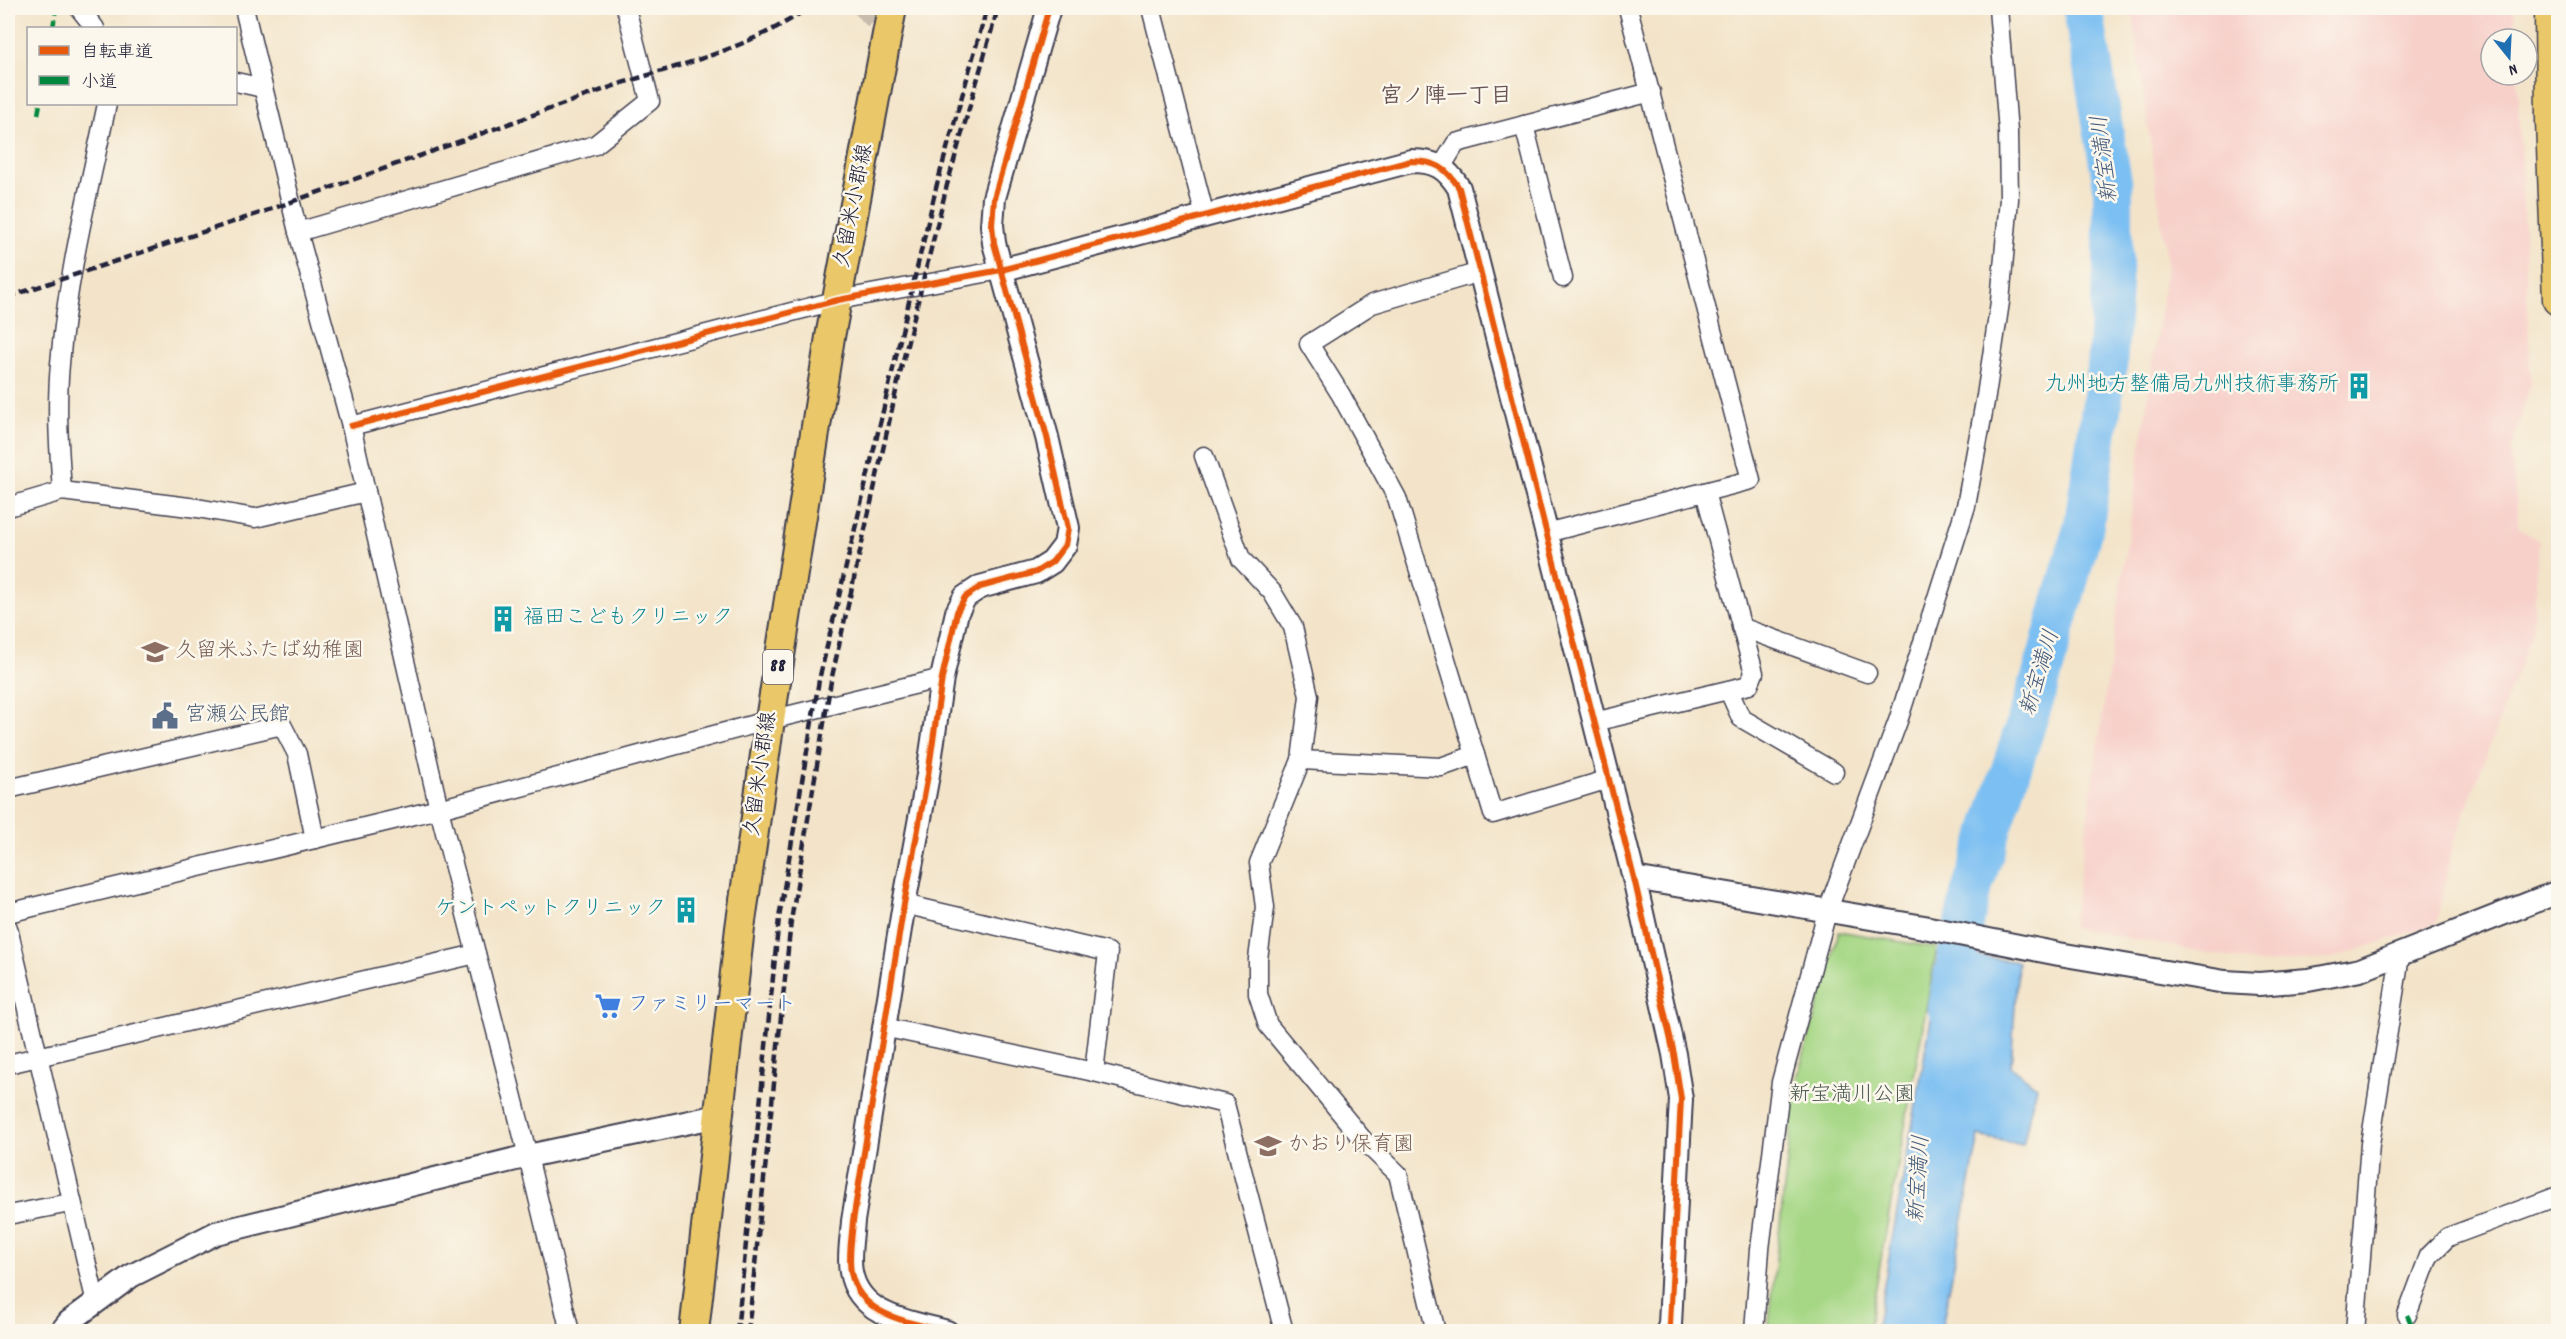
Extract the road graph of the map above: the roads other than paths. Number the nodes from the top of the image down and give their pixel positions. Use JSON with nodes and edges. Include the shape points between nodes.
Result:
{"nodes":[{"id":1,"x":79,"y":8,"type":"edge"},
{"id":2,"x":244,"y":8,"type":"edge"},
{"id":3,"x":626,"y":8,"type":"edge"},
{"id":4,"x":892,"y":8,"type":"edge"},
{"id":5,"x":1049,"y":8,"type":"edge"},
{"id":6,"x":1150,"y":8,"type":"edge"},
{"id":7,"x":1628,"y":8,"type":"edge"},
{"id":8,"x":1998,"y":8,"type":"edge"},
{"id":9,"x":2550,"y":8,"type":"edge"},
{"id":10,"x":94,"y":27,"type":"edge"},
{"id":11,"x":237,"y":82,"type":"edge"},
{"id":12,"x":263,"y":88,"type":"junction"},
{"id":13,"x":1651,"y":92,"type":"junction"},
{"id":14,"x":107,"y":105,"type":"edge"},
{"id":15,"x":1524,"y":125,"type":"junction"},
{"id":16,"x":1442,"y":165,"type":"junction"},
{"id":17,"x":1205,"y":216,"type":"junction"},
{"id":18,"x":298,"y":232,"type":"junction"},
{"id":19,"x":1001,"y":270,"type":"junction"},
{"id":20,"x":1480,"y":272,"type":"junction"},
{"id":21,"x":1563,"y":278,"type":"dead end"},
{"id":22,"x":838,"y":300,"type":"junction"},
{"id":23,"x":2559,"y":300,"type":"edge"},
{"id":24,"x":351,"y":426,"type":"junction"},
{"id":25,"x":1204,"y":456,"type":"dead end"},
{"id":26,"x":62,"y":492,"type":"junction"},
{"id":27,"x":366,"y":492,"type":"junction"},
{"id":28,"x":1705,"y":492,"type":"junction"},
{"id":29,"x":8,"y":507,"type":"edge"},
{"id":30,"x":1546,"y":533,"type":"junction"},
{"id":31,"x":1741,"y":627,"type":"junction"},
{"id":32,"x":1867,"y":672,"type":"dead end"},
{"id":33,"x":942,"y":678,"type":"junction"},
{"id":34,"x":1729,"y":691,"type":"junction"},
{"id":35,"x":770,"y":720,"type":"junction"},
{"id":36,"x":1594,"y":722,"type":"junction"},
{"id":37,"x":1475,"y":755,"type":"junction"},
{"id":38,"x":1300,"y":760,"type":"junction"},
{"id":39,"x":1834,"y":772,"type":"dead end"},
{"id":40,"x":1609,"y":779,"type":"junction"},
{"id":41,"x":8,"y":789,"type":"edge"},
{"id":42,"x":439,"y":808,"type":"junction"},
{"id":43,"x":315,"y":839,"type":"junction"},
{"id":44,"x":1634,"y":878,"type":"junction"},
{"id":45,"x":2559,"y":892,"type":"edge"},
{"id":46,"x":904,"y":904,"type":"junction"},
{"id":47,"x":1827,"y":912,"type":"junction"},
{"id":48,"x":8,"y":913,"type":"edge"},
{"id":49,"x":8,"y":928,"type":"edge"},
{"id":50,"x":476,"y":954,"type":"junction"},
{"id":51,"x":2400,"y":956,"type":"junction"},
{"id":52,"x":883,"y":1027,"type":"junction"},
{"id":53,"x":37,"y":1059,"type":"junction"},
{"id":54,"x":8,"y":1064,"type":"edge"},
{"id":55,"x":1094,"y":1072,"type":"junction"},
{"id":56,"x":718,"y":1116,"type":"junction"},
{"id":57,"x":528,"y":1156,"type":"junction"},
{"id":58,"x":2559,"y":1196,"type":"edge"},
{"id":59,"x":70,"y":1203,"type":"junction"},
{"id":60,"x":8,"y":1215,"type":"edge"},
{"id":61,"x":96,"y":1303,"type":"junction"},
{"id":62,"x":2407,"y":1316,"type":"dead end"},
{"id":63,"x":61,"y":1332,"type":"edge"},
{"id":64,"x":570,"y":1332,"type":"edge"},
{"id":65,"x":694,"y":1332,"type":"edge"},
{"id":66,"x":947,"y":1332,"type":"edge"},
{"id":67,"x":1282,"y":1332,"type":"edge"},
{"id":68,"x":1436,"y":1332,"type":"edge"},
{"id":69,"x":1667,"y":1332,"type":"edge"},
{"id":70,"x":1754,"y":1332,"type":"edge"},
{"id":71,"x":2355,"y":1332,"type":"edge"}],
"edges":[{"from":1,"to":10,"type":"street"},
{"from":2,"to":12,"type":"street"},
{"from":3,"to":18,"type":"street","via":[[650,101],[595,145]]},
{"from":4,"to":22,"type":"main road","name":"久留米小郡線","number":"88"},
{"from":5,"to":19,"type":"street","via":[[994,198],[992,225]]},
{"from":6,"to":17,"type":"street"},
{"from":7,"to":13,"type":"street"},
{"from":8,"to":47,"type":"street","via":[[2009,199],[2000,303],[1966,506],[1898,721]]},
{"from":9,"to":23,"type":"highway"},
{"from":11,"to":12,"type":"street"},
{"from":12,"to":18,"type":"street"},
{"from":13,"to":15,"type":"street"},
{"from":13,"to":28,"type":"street","via":[[1751,480]]},
{"from":14,"to":26,"type":"street","via":[[67,300],[57,424]]},
{"from":15,"to":16,"type":"street","via":[[1456,142]]},
{"from":15,"to":21,"type":"street"},
{"from":16,"to":17,"type":"street","via":[[1411,161]]},
{"from":16,"to":20,"type":"street","via":[[1459,188]]},
{"from":17,"to":19,"type":"street"},
{"from":18,"to":24,"type":"street"},
{"from":19,"to":22,"type":"street"},
{"from":19,"to":33,"type":"street","via":[[1068,528],[1065,545],[1052,562],[1036,572],[980,587],[965,597],[957,612]]},
{"from":20,"to":30,"type":"street"},
{"from":20,"to":37,"type":"street","via":[[1372,304],[1309,344],[1397,498]]},
{"from":22,"to":24,"type":"street"},
{"from":22,"to":35,"type":"main road","name":"久留米小郡線","number":"88"},
{"from":24,"to":27,"type":"street"},
{"from":25,"to":38,"type":"street","via":[[1241,559],[1272,592],[1293,627],[1308,696]]},
{"from":26,"to":27,"type":"street","via":[[255,518]]},
{"from":26,"to":29,"type":"street"},
{"from":27,"to":42,"type":"street"},
{"from":28,"to":30,"type":"street"},
{"from":28,"to":31,"type":"street"},
{"from":30,"to":36,"type":"street"},
{"from":31,"to":32,"type":"street"},
{"from":31,"to":34,"type":"street","via":[[1754,673],[1749,685]]},
{"from":33,"to":35,"type":"street"},
{"from":33,"to":46,"type":"street"},
{"from":34,"to":36,"type":"street"},
{"from":34,"to":39,"type":"street","via":[[1741,718]]},
{"from":35,"to":42,"type":"street"},
{"from":35,"to":56,"type":"main road","name":"久留米小郡線","number":"88"},
{"from":36,"to":40,"type":"street"},
{"from":37,"to":38,"type":"street","via":[[1440,767]]},
{"from":37,"to":40,"type":"street","via":[[1493,814]]},
{"from":38,"to":68,"type":"street","via":[[1258,863],[1265,907],[1258,994],[1268,1025],[1364,1141],[1398,1174]]},
{"from":40,"to":44,"type":"street"},
{"from":41,"to":43,"type":"street","via":[[282,725],[297,754]]},
{"from":42,"to":43,"type":"street"},
{"from":42,"to":50,"type":"street"},
{"from":43,"to":48,"type":"street"},
{"from":44,"to":47,"type":"street"},
{"from":44,"to":69,"type":"street","via":[[1681,1099]]},
{"from":45,"to":51,"type":"street"},
{"from":46,"to":52,"type":"street"},
{"from":46,"to":55,"type":"street","via":[[1108,952]]},
{"from":47,"to":51,"type":"street","via":[[2225,982],[2308,980],[2360,970]]},
{"from":47,"to":70,"type":"street","via":[[1781,1082],[1760,1248]]},
{"from":49,"to":53,"type":"street"},
{"from":50,"to":53,"type":"street"},
{"from":50,"to":57,"type":"street"},
{"from":51,"to":71,"type":"street","via":[[2370,1144]]},
{"from":52,"to":55,"type":"street"},
{"from":52,"to":66,"type":"street","via":[[853,1221],[850,1272],[860,1294],[873,1309]]},
{"from":53,"to":54,"type":"street"},
{"from":53,"to":59,"type":"street"},
{"from":55,"to":67,"type":"street","via":[[1225,1104]]},
{"from":56,"to":57,"type":"street"},
{"from":56,"to":65,"type":"main road","name":"久留米小郡線","number":"88"},
{"from":57,"to":61,"type":"street","via":[[216,1233],[131,1276]]},
{"from":57,"to":64,"type":"street"},
{"from":58,"to":62,"type":"street","via":[[2448,1238],[2429,1256]]},
{"from":59,"to":60,"type":"street"},
{"from":59,"to":61,"type":"street"},
{"from":61,"to":63,"type":"street"}]}
